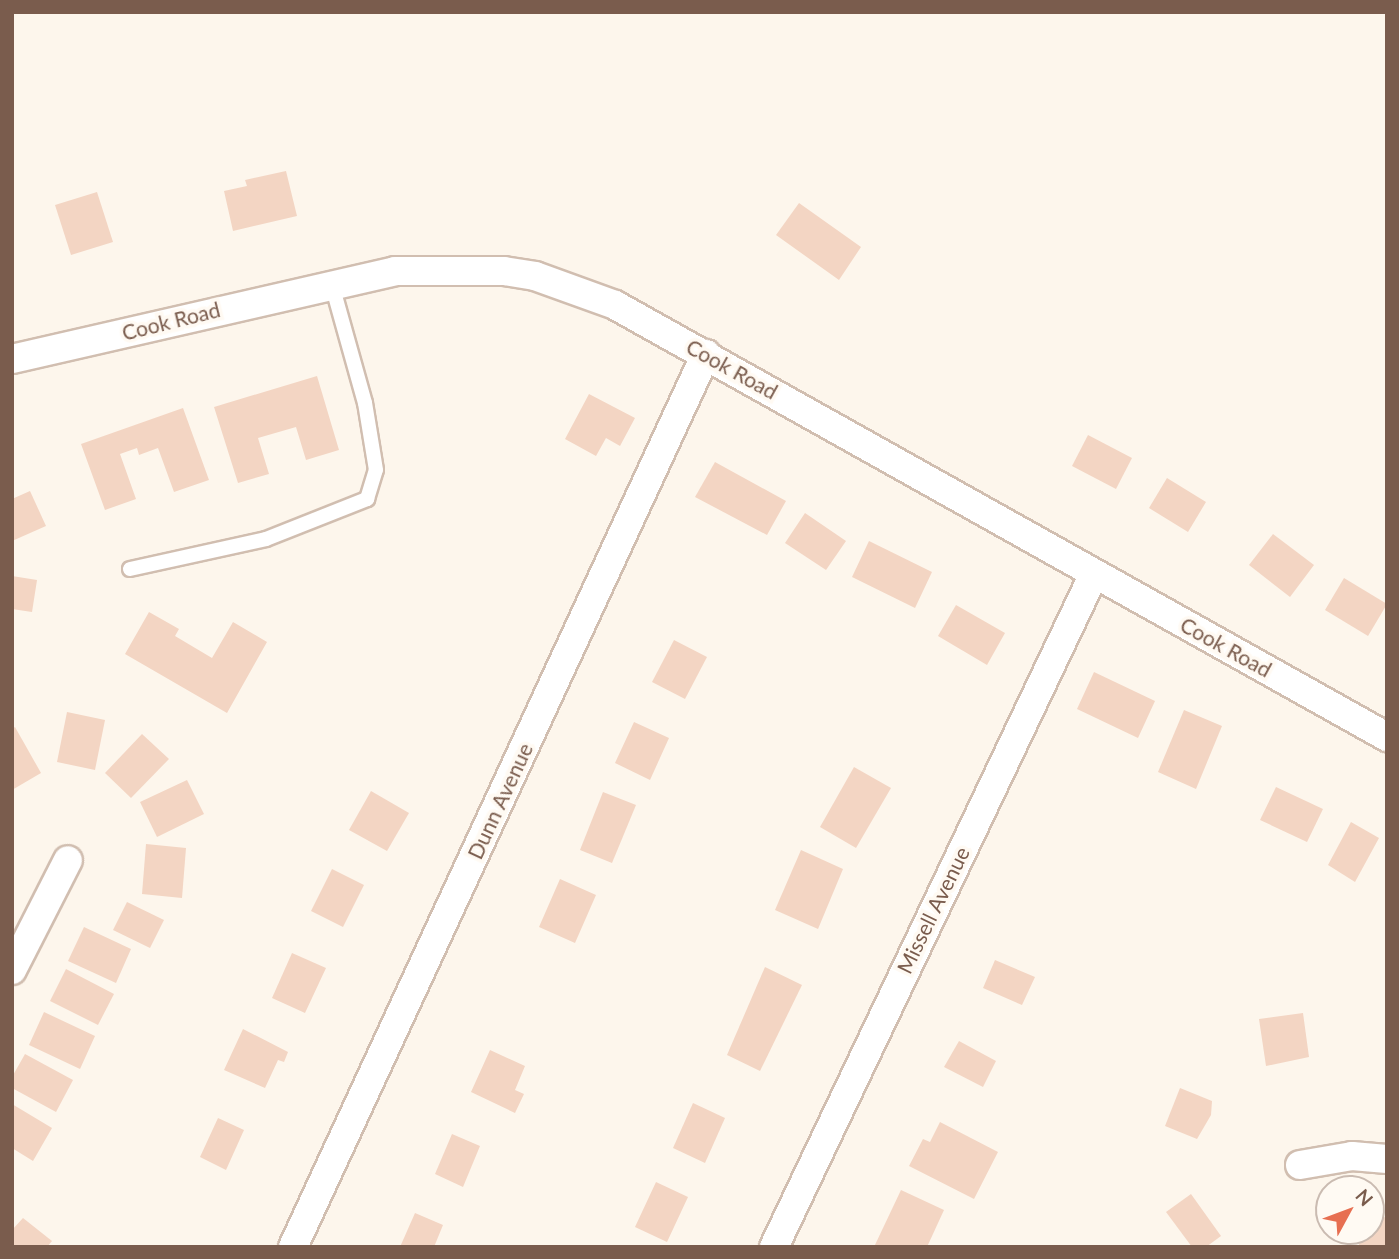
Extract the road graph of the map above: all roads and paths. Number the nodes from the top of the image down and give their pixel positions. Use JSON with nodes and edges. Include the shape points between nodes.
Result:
{"nodes":[{"id":1,"x":332,"y":285,"type":"junction"},
{"id":2,"x":706,"y":354,"type":"junction"},
{"id":3,"x":12,"y":359,"type":"edge"},
{"id":4,"x":130,"y":569,"type":"dead end"},
{"id":5,"x":1094,"y":574,"type":"junction"},
{"id":6,"x":1387,"y":737,"type":"edge"},
{"id":7,"x":68,"y":860,"type":"dead end"},
{"id":8,"x":12,"y":970,"type":"edge"},
{"id":9,"x":1387,"y":1159,"type":"edge"},
{"id":10,"x":1300,"y":1165,"type":"dead end"},
{"id":11,"x":293,"y":1247,"type":"edge"},
{"id":12,"x":774,"y":1247,"type":"edge"}],
"edges":[{"from":1,"to":2,"type":"street","name":"Cook Road","via":[[423,269],[535,275],[615,305]]},
{"from":1,"to":3,"type":"street","name":"Cook Road"},
{"from":1,"to":4,"type":"lane","via":[[365,403],[376,470],[368,499],[265,539]]},
{"from":2,"to":5,"type":"street","name":"Cook Road"},
{"from":2,"to":11,"type":"street","name":"Dunn Avenue"},
{"from":5,"to":6,"type":"street","name":"Cook Road"},
{"from":5,"to":12,"type":"street","name":"Missell Avenue"},
{"from":7,"to":8,"type":"street"},
{"from":9,"to":10,"type":"street","via":[[1352,1156]]}]}
